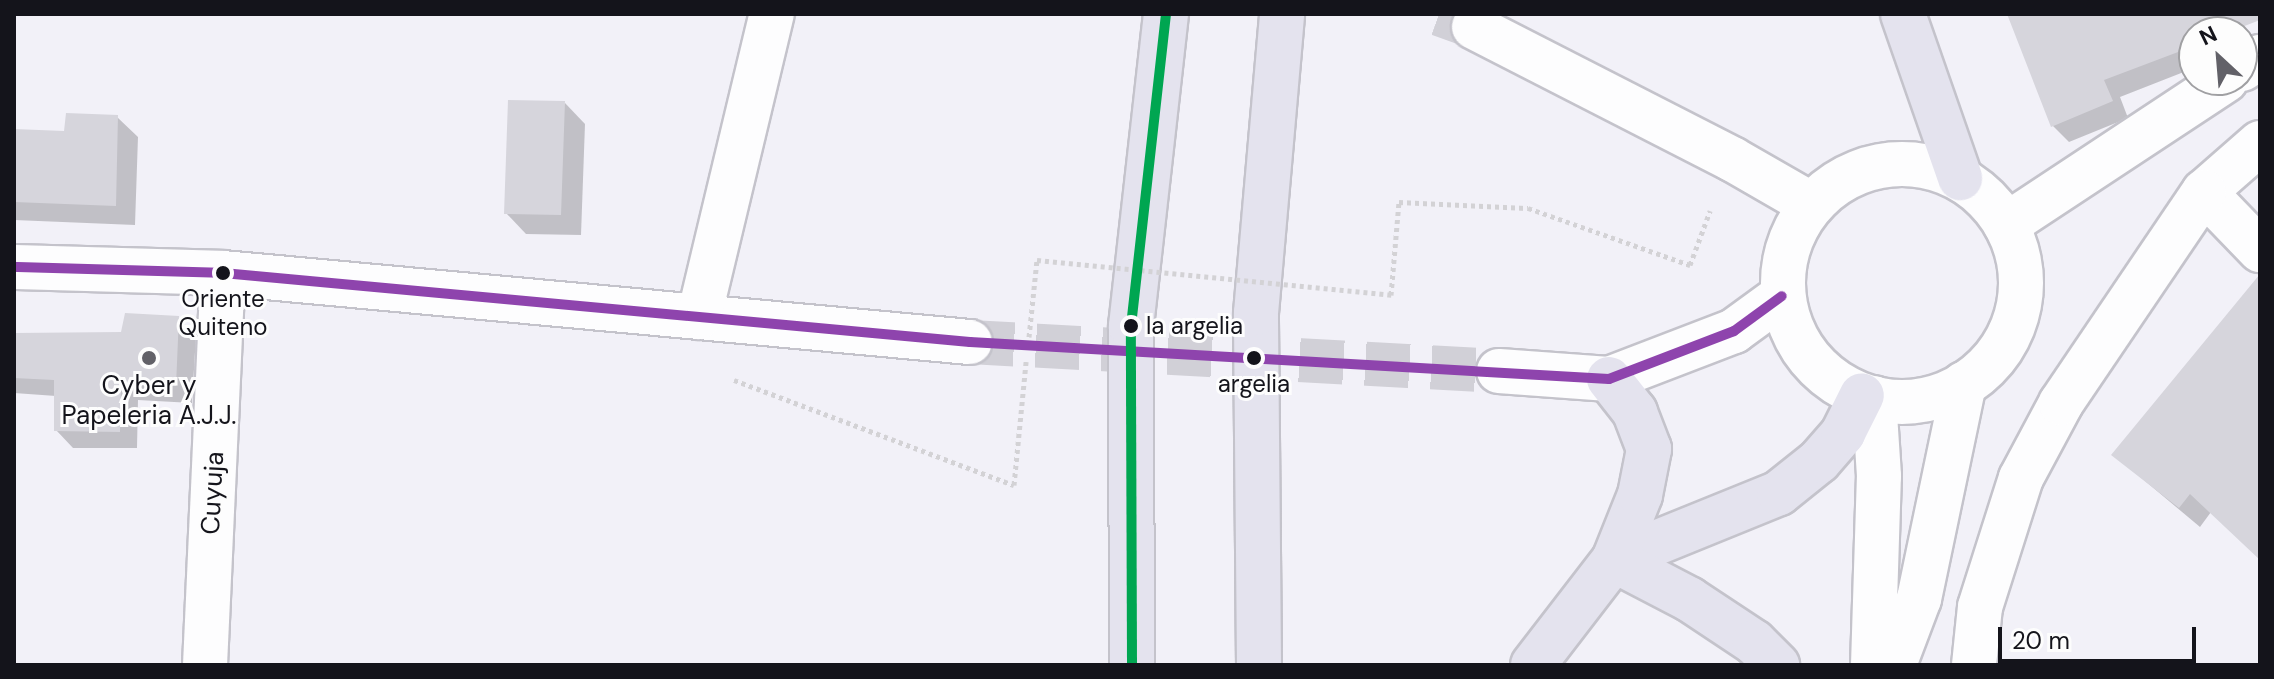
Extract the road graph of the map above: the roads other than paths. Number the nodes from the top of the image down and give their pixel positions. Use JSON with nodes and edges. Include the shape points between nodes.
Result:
{"nodes":[{"id":1,"x":772,"y":14,"type":"edge"},
{"id":2,"x":1166,"y":14,"type":"edge"},
{"id":3,"x":1282,"y":14,"type":"edge"},
{"id":4,"x":1903,"y":14,"type":"edge"},
{"id":5,"x":1474,"y":27,"type":"tunnel mouth"},
{"id":6,"x":2202,"y":96,"type":"edge"},
{"id":7,"x":2260,"y":143,"type":"edge"},
{"id":8,"x":1960,"y":178,"type":"junction"},
{"id":9,"x":2204,"y":192,"type":"junction"},
{"id":10,"x":1812,"y":205,"type":"junction"},
{"id":11,"x":2006,"y":225,"type":"junction"},
{"id":12,"x":2260,"y":250,"type":"edge"},
{"id":13,"x":14,"y":267,"type":"edge"},
{"id":14,"x":223,"y":273,"type":"junction"},
{"id":15,"x":1782,"y":296,"type":"junction"},
{"id":16,"x":711,"y":318,"type":"junction"},
{"id":17,"x":970,"y":342,"type":"tunnel mouth"},
{"id":18,"x":1499,"y":371,"type":"tunnel mouth"},
{"id":19,"x":1609,"y":379,"type":"junction"},
{"id":20,"x":1964,"y":384,"type":"junction"},
{"id":21,"x":1868,"y":396,"type":"junction"},
{"id":22,"x":1614,"y":560,"type":"junction"},
{"id":23,"x":205,"y":665,"type":"edge"},
{"id":24,"x":1132,"y":665,"type":"edge"},
{"id":25,"x":1259,"y":665,"type":"edge"},
{"id":26,"x":1533,"y":665,"type":"edge"},
{"id":27,"x":1777,"y":665,"type":"edge"},
{"id":28,"x":1873,"y":665,"type":"edge"},
{"id":29,"x":1894,"y":665,"type":"edge"},
{"id":30,"x":1974,"y":665,"type":"edge"}],
"edges":[{"from":1,"to":16,"type":"street"},
{"from":2,"to":24,"type":"highway","via":[[1131,326]]},
{"from":3,"to":25,"type":"highway","via":[[1256,313]]},
{"from":4,"to":8,"type":"highway"},
{"from":5,"to":10,"type":"street"},
{"from":6,"to":11,"type":"street"},
{"from":7,"to":9,"type":"street"},
{"from":8,"to":10,"type":"street","via":[[1936,168],[1882,165],[1855,173]]},
{"from":8,"to":11,"type":"street","via":[[1987,198]]},
{"from":9,"to":12,"type":"street"},
{"from":9,"to":30,"type":"street","via":[[2061,403],[2021,478],[1980,607]]},
{"from":10,"to":15,"type":"street","via":[[1794,232]]},
{"from":11,"to":20,"type":"street","via":[[2019,259],[2021,295],[2011,330],[1992,361]]},
{"from":13,"to":14,"type":"street"},
{"from":14,"to":16,"type":"street"},
{"from":14,"to":23,"type":"street","name":"Cuyuja"},
{"from":15,"to":19,"type":"street","via":[[1734,331]]},
{"from":15,"to":21,"type":"street","via":[[1791,329],[1807,357],[1832,380]]},
{"from":16,"to":17,"type":"street"},
{"from":18,"to":19,"type":"street"},
{"from":19,"to":22,"type":"highway","via":[[1635,412],[1649,449],[1640,495]]},
{"from":20,"to":21,"type":"street","via":[[1931,398]]},
{"from":20,"to":29,"type":"street","via":[[1919,599]]},
{"from":21,"to":22,"type":"highway","via":[[1819,461],[1779,493]]},
{"from":21,"to":28,"type":"street","via":[[1879,476]]},
{"from":22,"to":26,"type":"highway"},
{"from":22,"to":27,"type":"highway","via":[[1689,599],[1754,642]]}]}
